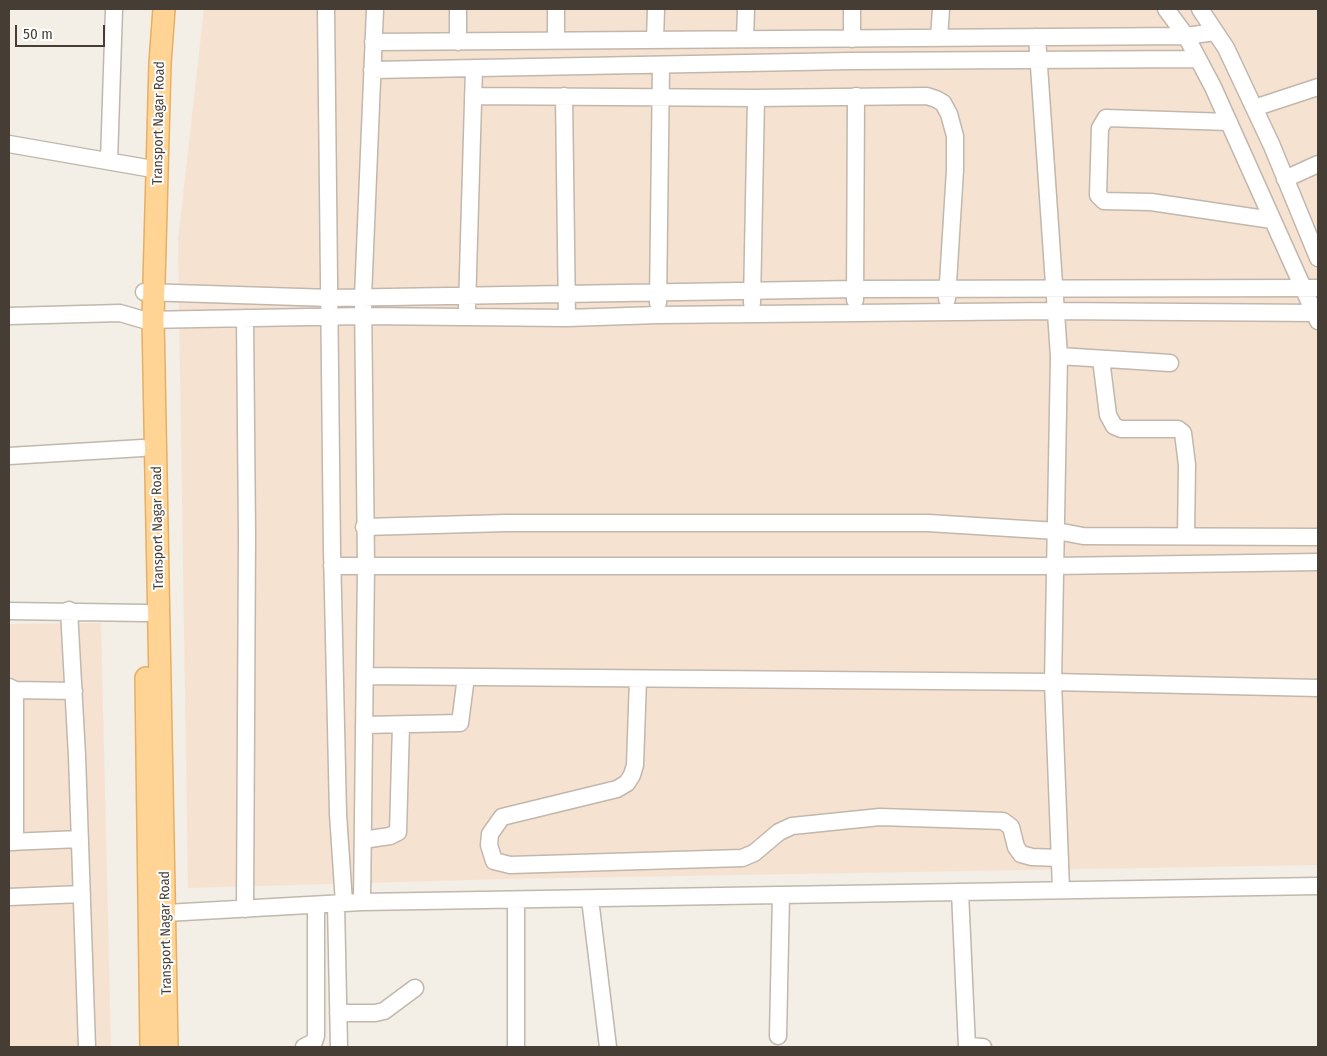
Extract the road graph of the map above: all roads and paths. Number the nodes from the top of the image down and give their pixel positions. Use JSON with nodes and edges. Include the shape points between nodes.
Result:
{"nodes":[{"id":1,"x":114,"y":9,"type":"edge"},
{"id":2,"x":151,"y":9,"type":"edge"},
{"id":3,"x":164,"y":9,"type":"edge"},
{"id":4,"x":326,"y":9,"type":"edge"},
{"id":5,"x":375,"y":9,"type":"edge"},
{"id":6,"x":458,"y":9,"type":"edge"},
{"id":7,"x":556,"y":9,"type":"edge"},
{"id":8,"x":656,"y":9,"type":"edge"},
{"id":9,"x":746,"y":9,"type":"edge"},
{"id":10,"x":852,"y":9,"type":"edge"},
{"id":11,"x":941,"y":9,"type":"edge"},
{"id":12,"x":1166,"y":9,"type":"edge"},
{"id":13,"x":1205,"y":10,"type":"edge"},
{"id":14,"x":1215,"y":32,"type":"junction"},
{"id":15,"x":1186,"y":36,"type":"junction"},
{"id":16,"x":1037,"y":37,"type":"junction"},
{"id":17,"x":939,"y":38,"type":"junction"},
{"id":18,"x":556,"y":39,"type":"junction"},
{"id":19,"x":655,"y":39,"type":"junction"},
{"id":20,"x":746,"y":39,"type":"junction"},
{"id":21,"x":852,"y":39,"type":"junction"},
{"id":22,"x":373,"y":42,"type":"junction"},
{"id":23,"x":458,"y":42,"type":"junction"},
{"id":24,"x":1198,"y":59,"type":"junction"},
{"id":25,"x":1037,"y":60,"type":"junction"},
{"id":26,"x":661,"y":65,"type":"junction"},
{"id":27,"x":474,"y":68,"type":"junction"},
{"id":28,"x":372,"y":70,"type":"junction"},
{"id":29,"x":1318,"y":87,"type":"edge"},
{"id":30,"x":473,"y":96,"type":"junction"},
{"id":31,"x":564,"y":96,"type":"junction"},
{"id":32,"x":856,"y":96,"type":"junction"},
{"id":33,"x":660,"y":98,"type":"junction"},
{"id":34,"x":756,"y":98,"type":"junction"},
{"id":35,"x":1254,"y":108,"type":"junction"},
{"id":36,"x":1229,"y":122,"type":"junction"},
{"id":37,"x":9,"y":144,"type":"edge"},
{"id":38,"x":109,"y":160,"type":"junction"},
{"id":39,"x":1318,"y":164,"type":"edge"},
{"id":40,"x":147,"y":168,"type":"junction"},
{"id":41,"x":1285,"y":179,"type":"junction"},
{"id":42,"x":1272,"y":220,"type":"junction"},
{"id":43,"x":1318,"y":258,"type":"edge"},
{"id":44,"x":947,"y":288,"type":"junction"},
{"id":45,"x":1053,"y":288,"type":"junction"},
{"id":46,"x":1310,"y":288,"type":"edge"},
{"id":47,"x":855,"y":289,"type":"junction"},
{"id":48,"x":567,"y":292,"type":"junction"},
{"id":49,"x":752,"y":292,"type":"junction"},
{"id":50,"x":149,"y":293,"type":"junction"},
{"id":51,"x":658,"y":294,"type":"junction"},
{"id":52,"x":363,"y":297,"type":"junction"},
{"id":53,"x":467,"y":297,"type":"junction"},
{"id":54,"x":331,"y":298,"type":"junction"},
{"id":55,"x":1054,"y":311,"type":"junction"},
{"id":56,"x":855,"y":312,"type":"junction"},
{"id":57,"x":946,"y":313,"type":"junction"},
{"id":58,"x":658,"y":315,"type":"junction"},
{"id":59,"x":751,"y":315,"type":"junction"},
{"id":60,"x":9,"y":316,"type":"edge"},
{"id":61,"x":363,"y":316,"type":"junction"},
{"id":62,"x":1317,"y":316,"type":"edge"},
{"id":63,"x":331,"y":317,"type":"junction"},
{"id":64,"x":245,"y":318,"type":"junction"},
{"id":65,"x":467,"y":318,"type":"junction"},
{"id":66,"x":567,"y":318,"type":"junction"},
{"id":67,"x":148,"y":320,"type":"junction"},
{"id":68,"x":1059,"y":356,"type":"junction"},
{"id":69,"x":1101,"y":359,"type":"junction"},
{"id":70,"x":1170,"y":363,"type":"dead end"},
{"id":71,"x":142,"y":448,"type":"junction"},
{"id":72,"x":9,"y":456,"type":"edge"},
{"id":73,"x":364,"y":527,"type":"junction"},
{"id":74,"x":1057,"y":531,"type":"junction"},
{"id":75,"x":1186,"y":536,"type":"junction"},
{"id":76,"x":1318,"y":537,"type":"edge"},
{"id":77,"x":1318,"y":562,"type":"edge"},
{"id":78,"x":332,"y":566,"type":"junction"},
{"id":79,"x":366,"y":566,"type":"junction"},
{"id":80,"x":1055,"y":566,"type":"junction"},
{"id":81,"x":70,"y":610,"type":"junction"},
{"id":82,"x":9,"y":611,"type":"edge"},
{"id":83,"x":146,"y":613,"type":"junction"},
{"id":84,"x":365,"y":676,"type":"junction"},
{"id":85,"x":466,"y":677,"type":"junction"},
{"id":86,"x":638,"y":678,"type":"junction"},
{"id":87,"x":1053,"y":682,"type":"junction"},
{"id":88,"x":1318,"y":688,"type":"edge"},
{"id":89,"x":12,"y":689,"type":"edge"},
{"id":90,"x":74,"y":691,"type":"junction"},
{"id":91,"x":364,"y":725,"type":"junction"},
{"id":92,"x":401,"y":725,"type":"junction"},
{"id":93,"x":12,"y":735,"type":"edge"},
{"id":94,"x":12,"y":792,"type":"edge"},
{"id":95,"x":80,"y":839,"type":"junction"},
{"id":96,"x":363,"y":840,"type":"junction"},
{"id":97,"x":12,"y":842,"type":"edge"},
{"id":98,"x":1060,"y":858,"type":"junction"},
{"id":99,"x":1318,"y":886,"type":"edge"},
{"id":100,"x":1061,"y":889,"type":"junction"},
{"id":101,"x":960,"y":892,"type":"junction"},
{"id":102,"x":82,"y":894,"type":"junction"},
{"id":103,"x":781,"y":896,"type":"junction"},
{"id":104,"x":9,"y":897,"type":"edge"},
{"id":105,"x":590,"y":899,"type":"junction"},
{"id":106,"x":516,"y":901,"type":"junction"},
{"id":107,"x":362,"y":902,"type":"junction"},
{"id":108,"x":340,"y":904,"type":"junction"},
{"id":109,"x":316,"y":905,"type":"junction"},
{"id":110,"x":245,"y":909,"type":"junction"},
{"id":111,"x":166,"y":913,"type":"junction"},
{"id":112,"x":416,"y":988,"type":"dead end"},
{"id":113,"x":338,"y":1013,"type":"junction"},
{"id":114,"x":778,"y":1036,"type":"dead end"},
{"id":115,"x":87,"y":1047,"type":"edge"},
{"id":116,"x":151,"y":1047,"type":"edge"},
{"id":117,"x":168,"y":1047,"type":"edge"},
{"id":118,"x":304,"y":1047,"type":"edge"},
{"id":119,"x":339,"y":1047,"type":"edge"},
{"id":120,"x":516,"y":1047,"type":"edge"},
{"id":121,"x":608,"y":1047,"type":"edge"},
{"id":122,"x":972,"y":1047,"type":"edge"}],
"edges":[{"from":1,"to":38,"type":"street"},
{"from":2,"to":40,"type":"main road","name":"Transport Nagar Road"},
{"from":3,"to":50,"type":"main road","name":"Transport Nagar Road"},
{"from":4,"to":54,"type":"street"},
{"from":5,"to":22,"type":"street"},
{"from":6,"to":23,"type":"street"},
{"from":7,"to":18,"type":"street"},
{"from":8,"to":19,"type":"street"},
{"from":9,"to":20,"type":"street"},
{"from":10,"to":21,"type":"street"},
{"from":11,"to":17,"type":"street"},
{"from":12,"to":15,"type":"street"},
{"from":13,"to":14,"type":"street"},
{"from":14,"to":15,"type":"street"},
{"from":14,"to":35,"type":"street"},
{"from":15,"to":16,"type":"street"},
{"from":15,"to":24,"type":"street"},
{"from":16,"to":17,"type":"street"},
{"from":16,"to":25,"type":"street"},
{"from":17,"to":21,"type":"street"},
{"from":18,"to":19,"type":"street"},
{"from":18,"to":23,"type":"street"},
{"from":19,"to":20,"type":"street"},
{"from":20,"to":21,"type":"street"},
{"from":22,"to":23,"type":"street"},
{"from":22,"to":28,"type":"street"},
{"from":24,"to":25,"type":"street"},
{"from":24,"to":36,"type":"street"},
{"from":25,"to":26,"type":"street"},
{"from":25,"to":45,"type":"street"},
{"from":26,"to":27,"type":"street"},
{"from":26,"to":33,"type":"street"},
{"from":27,"to":28,"type":"street"},
{"from":27,"to":30,"type":"street"},
{"from":28,"to":52,"type":"street"},
{"from":29,"to":35,"type":"street"},
{"from":30,"to":31,"type":"street"},
{"from":30,"to":53,"type":"street"},
{"from":31,"to":33,"type":"street"},
{"from":31,"to":48,"type":"street"},
{"from":32,"to":34,"type":"street"},
{"from":32,"to":44,"type":"street","via":[[927,96],[944,103],[955,136]]},
{"from":32,"to":47,"type":"street"},
{"from":33,"to":34,"type":"street"},
{"from":33,"to":51,"type":"street"},
{"from":34,"to":49,"type":"street"},
{"from":35,"to":41,"type":"street"},
{"from":36,"to":42,"type":"street"},
{"from":36,"to":42,"type":"street","via":[[1106,118],[1100,128],[1098,195],[1104,200],[1186,206]]},
{"from":37,"to":38,"type":"street"},
{"from":38,"to":40,"type":"street"},
{"from":39,"to":41,"type":"street"},
{"from":40,"to":50,"type":"main road","name":"Transport Nagar Road"},
{"from":41,"to":43,"type":"street"},
{"from":42,"to":46,"type":"street"},
{"from":44,"to":45,"type":"street"},
{"from":44,"to":47,"type":"street"},
{"from":44,"to":57,"type":"street"},
{"from":45,"to":46,"type":"street"},
{"from":45,"to":55,"type":"street"},
{"from":46,"to":62,"type":"street"},
{"from":47,"to":49,"type":"street"},
{"from":47,"to":56,"type":"street"},
{"from":48,"to":51,"type":"street"},
{"from":48,"to":53,"type":"street"},
{"from":48,"to":66,"type":"street"},
{"from":49,"to":51,"type":"street"},
{"from":49,"to":59,"type":"street"},
{"from":50,"to":54,"type":"street"},
{"from":50,"to":67,"type":"main road","name":"Transport Nagar Road"},
{"from":51,"to":58,"type":"street"},
{"from":52,"to":53,"type":"street"},
{"from":52,"to":54,"type":"street"},
{"from":52,"to":61,"type":"street"},
{"from":53,"to":65,"type":"street"},
{"from":54,"to":63,"type":"street"},
{"from":55,"to":57,"type":"street"},
{"from":55,"to":62,"type":"street"},
{"from":55,"to":68,"type":"street"},
{"from":56,"to":57,"type":"street"},
{"from":56,"to":59,"type":"street"},
{"from":58,"to":59,"type":"street"},
{"from":58,"to":66,"type":"street"},
{"from":60,"to":67,"type":"street","via":[[120,313]]},
{"from":61,"to":63,"type":"street"},
{"from":61,"to":65,"type":"street"},
{"from":61,"to":73,"type":"street"},
{"from":63,"to":64,"type":"street"},
{"from":63,"to":78,"type":"street"},
{"from":64,"to":67,"type":"street"},
{"from":64,"to":110,"type":"street"},
{"from":65,"to":66,"type":"street"},
{"from":67,"to":71,"type":"main road","name":"Transport Nagar Road"},
{"from":67,"to":111,"type":"main road","name":"Transport Nagar Road"},
{"from":68,"to":69,"type":"street"},
{"from":68,"to":74,"type":"street"},
{"from":69,"to":70,"type":"street"},
{"from":69,"to":75,"type":"street","via":[[1108,415],[1114,426],[1121,429],[1178,429],[1184,433]]},
{"from":71,"to":72,"type":"street"},
{"from":71,"to":83,"type":"main road","name":"Transport Nagar Road"},
{"from":73,"to":74,"type":"street","via":[[516,523],[928,523]]},
{"from":73,"to":79,"type":"street"},
{"from":74,"to":75,"type":"street","via":[[1083,536]]},
{"from":74,"to":80,"type":"street"},
{"from":75,"to":76,"type":"street"},
{"from":77,"to":80,"type":"street"},
{"from":78,"to":79,"type":"street"},
{"from":78,"to":108,"type":"street"},
{"from":79,"to":80,"type":"street"},
{"from":79,"to":84,"type":"street"},
{"from":80,"to":87,"type":"street"},
{"from":81,"to":82,"type":"street"},
{"from":81,"to":83,"type":"street"},
{"from":81,"to":90,"type":"street"},
{"from":83,"to":116,"type":"main road","name":"Transport Nagar Road"},
{"from":84,"to":85,"type":"street"},
{"from":84,"to":91,"type":"street"},
{"from":85,"to":86,"type":"street"},
{"from":85,"to":92,"type":"street","via":[[460,723]]},
{"from":86,"to":87,"type":"street"},
{"from":86,"to":98,"type":"street","via":[[634,764],[627,783],[617,789],[502,817],[490,834],[494,861],[510,865],[742,858],[792,826],[880,817],[1003,820],[1011,827],[1021,854]]},
{"from":87,"to":88,"type":"street"},
{"from":87,"to":98,"type":"street"},
{"from":89,"to":90,"type":"street"},
{"from":89,"to":93,"type":"street"},
{"from":90,"to":95,"type":"street"},
{"from":91,"to":92,"type":"street"},
{"from":91,"to":96,"type":"street"},
{"from":92,"to":96,"type":"street","via":[[398,832]]},
{"from":93,"to":94,"type":"street"},
{"from":94,"to":97,"type":"street"},
{"from":95,"to":97,"type":"street"},
{"from":95,"to":102,"type":"street"},
{"from":96,"to":107,"type":"street"},
{"from":98,"to":100,"type":"street"},
{"from":99,"to":100,"type":"street"},
{"from":100,"to":101,"type":"street"},
{"from":101,"to":103,"type":"street"},
{"from":101,"to":122,"type":"street"},
{"from":102,"to":104,"type":"street"},
{"from":102,"to":115,"type":"street"},
{"from":103,"to":105,"type":"street"},
{"from":103,"to":114,"type":"street"},
{"from":105,"to":106,"type":"street"},
{"from":105,"to":121,"type":"street"},
{"from":106,"to":107,"type":"street"},
{"from":106,"to":120,"type":"street"},
{"from":107,"to":108,"type":"street"},
{"from":108,"to":109,"type":"street"},
{"from":108,"to":113,"type":"street"},
{"from":109,"to":110,"type":"street"},
{"from":109,"to":118,"type":"street","via":[[316,1036],[310,1046]]},
{"from":110,"to":111,"type":"street"},
{"from":111,"to":117,"type":"main road","name":"Transport Nagar Road"},
{"from":112,"to":113,"type":"street","via":[[384,1011]]},
{"from":113,"to":119,"type":"street"}]}
